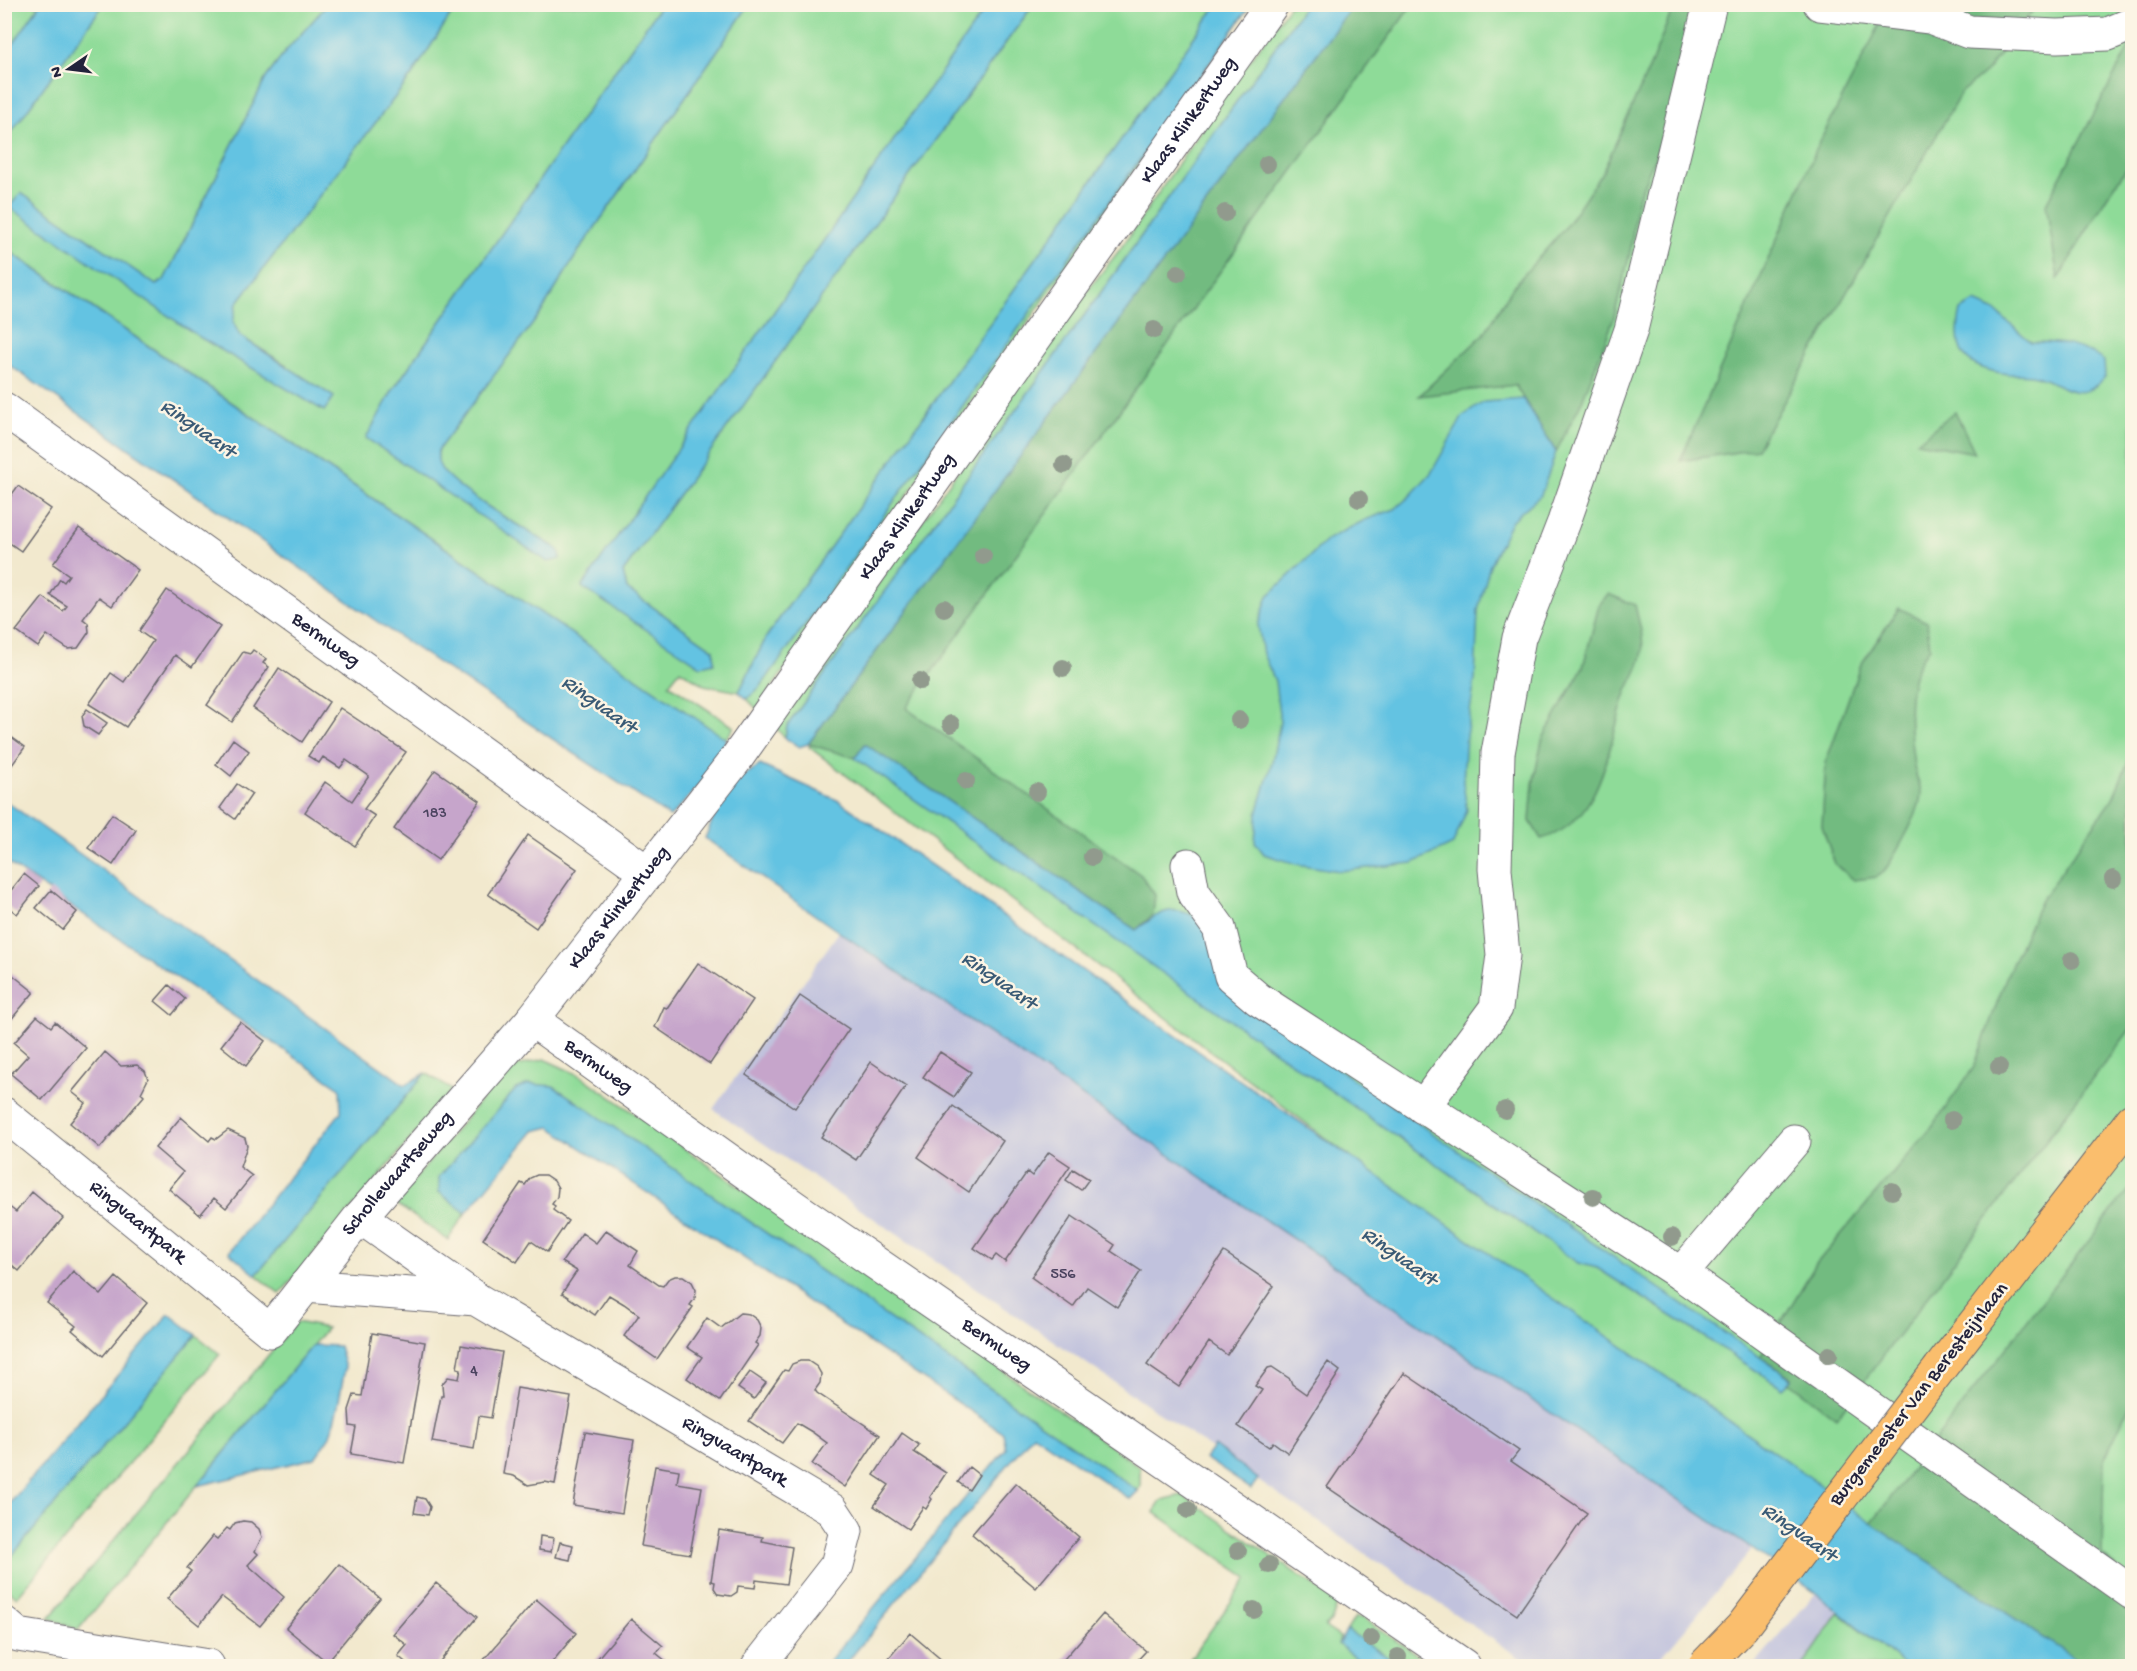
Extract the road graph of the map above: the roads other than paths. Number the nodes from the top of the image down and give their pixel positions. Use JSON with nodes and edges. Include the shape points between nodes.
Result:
{"nodes":[{"id":1,"x":1272,"y":4,"type":"edge"},
{"id":2,"x":1710,"y":4,"type":"edge"},
{"id":3,"x":1820,"y":4,"type":"edge"},
{"id":4,"x":2133,"y":24,"type":"edge"},
{"id":5,"x":4,"y":409,"type":"edge"},
{"id":6,"x":1188,"y":866,"type":"dead end"},
{"id":7,"x":648,"y":873,"type":"junction"},
{"id":8,"x":532,"y":1020,"type":"junction"},
{"id":9,"x":1423,"y":1107,"type":"junction"},
{"id":10,"x":4,"y":1114,"type":"edge"},
{"id":11,"x":2133,"y":1120,"type":"edge"},
{"id":12,"x":1794,"y":1140,"type":"dead end"},
{"id":13,"x":360,"y":1217,"type":"junction"},
{"id":14,"x":1681,"y":1274,"type":"junction"},
{"id":15,"x":305,"y":1286,"type":"junction"},
{"id":16,"x":477,"y":1299,"type":"junction"},
{"id":17,"x":270,"y":1331,"type":"joint"},
{"id":18,"x":2133,"y":1593,"type":"edge"},
{"id":19,"x":4,"y":1623,"type":"edge"},
{"id":20,"x":208,"y":1666,"type":"edge"},
{"id":21,"x":758,"y":1666,"type":"edge"},
{"id":22,"x":1464,"y":1666,"type":"edge"},
{"id":23,"x":1704,"y":1666,"type":"edge"}],
"edges":[{"from":1,"to":7,"type":"street","name":"Klaas Klinkertweg","via":[[736,759]]},
{"from":2,"to":9,"type":"street","via":[[1631,330],[1519,638],[1498,753],[1495,869],[1503,955],[1496,1008]]},
{"from":3,"to":4,"type":"street","via":[[1930,17],[1969,32],[2108,34]]},
{"from":5,"to":7,"type":"street","name":"Bermweg"},
{"from":6,"to":9,"type":"street","via":[[1193,892],[1220,928],[1232,976],[1258,999]]},
{"from":7,"to":8,"type":"street","name":"Klaas Klinkertweg"},
{"from":8,"to":13,"type":"street","name":"Schollevaartseweg"},
{"from":8,"to":22,"type":"street","name":"Bermweg","via":[[794,1207]]},
{"from":9,"to":14,"type":"street"},
{"from":10,"to":17,"type":"street","name":"Ringvaartpark"},
{"from":11,"to":23,"type":"main road","name":"Burgemeester Van Beresteijnlaan","bridge":true,"via":[[1742,1627]]},
{"from":12,"to":14,"type":"street"},
{"from":13,"to":15,"type":"street","name":"Schollevaartseweg"},
{"from":13,"to":16,"type":"street","name":"Ringvaartpark"},
{"from":14,"to":18,"type":"street"},
{"from":15,"to":16,"type":"street","name":"Ringvaartpark"},
{"from":15,"to":17,"type":"street","name":"Schollevaartseweg"},
{"from":16,"to":21,"type":"street","name":"Ringvaartpark","via":[[832,1510],[846,1532],[837,1565]]},
{"from":19,"to":20,"type":"street","via":[[18,1635]]}]}
